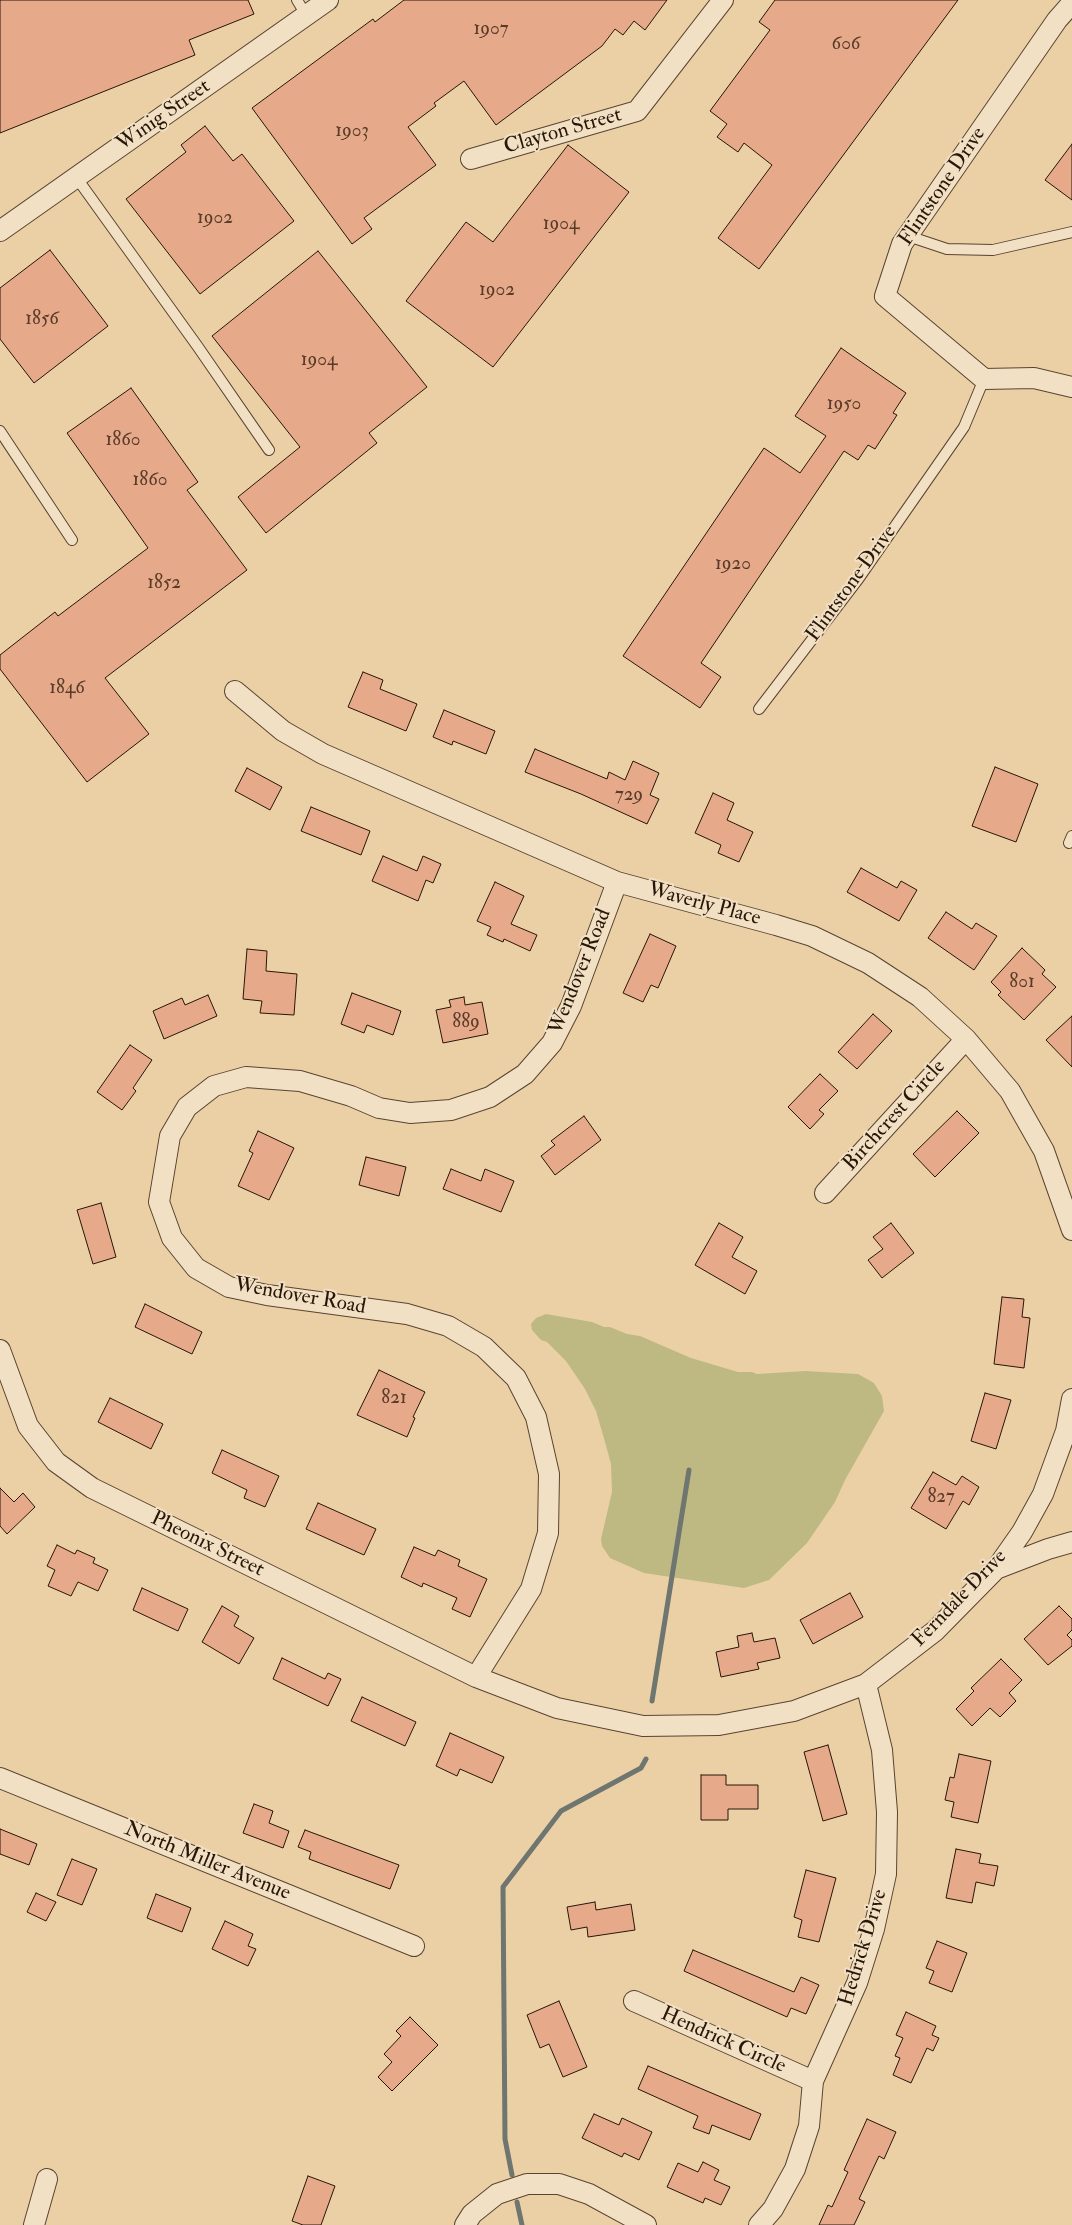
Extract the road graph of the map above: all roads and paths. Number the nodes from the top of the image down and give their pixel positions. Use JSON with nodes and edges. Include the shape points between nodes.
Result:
{"nodes":[{"id":1,"x":328,"y":0,"type":"edge"},
{"id":2,"x":722,"y":0,"type":"edge"},
{"id":3,"x":1072,"y":3,"type":"edge"},
{"id":4,"x":302,"y":8,"type":"edge"},
{"id":5,"x":471,"y":159,"type":"dead end"},
{"id":6,"x":76,"y":178,"type":"junction"},
{"id":7,"x":3,"y":225,"type":"edge"},
{"id":8,"x":1072,"y":232,"type":"edge"},
{"id":9,"x":908,"y":236,"type":"junction"},
{"id":10,"x":984,"y":379,"type":"junction"},
{"id":11,"x":1072,"y":386,"type":"edge"},
{"id":12,"x":0,"y":431,"type":"edge"},
{"id":13,"x":268,"y":450,"type":"dead end"},
{"id":14,"x":72,"y":540,"type":"dead end"},
{"id":15,"x":235,"y":691,"type":"dead end"},
{"id":16,"x":759,"y":709,"type":"dead end"},
{"id":17,"x":618,"y":882,"type":"junction"},
{"id":18,"x":966,"y":1039,"type":"junction"},
{"id":19,"x":825,"y":1193,"type":"dead end"},
{"id":20,"x":1072,"y":1230,"type":"edge"},
{"id":21,"x":0,"y":1350,"type":"edge"},
{"id":22,"x":1072,"y":1399,"type":"edge"},
{"id":23,"x":1069,"y":1437,"type":"edge"},
{"id":24,"x":1072,"y":1542,"type":"edge"},
{"id":25,"x":996,"y":1569,"type":"junction"},
{"id":26,"x":476,"y":1677,"type":"junction"},
{"id":27,"x":866,"y":1684,"type":"junction"},
{"id":28,"x":0,"y":1778,"type":"edge"},
{"id":29,"x":414,"y":1946,"type":"dead end"},
{"id":30,"x":634,"y":2001,"type":"dead end"},
{"id":31,"x":813,"y":2081,"type":"junction"},
{"id":32,"x":47,"y":2179,"type":"dead end"},
{"id":33,"x":34,"y":2225,"type":"edge"},
{"id":34,"x":465,"y":2225,"type":"edge"},
{"id":35,"x":646,"y":2225,"type":"edge"},
{"id":36,"x":759,"y":2225,"type":"edge"}],
"edges":[{"from":1,"to":4,"type":"street","name":"Winig Street"},
{"from":2,"to":5,"type":"street","name":"Clayton Street","via":[[637,110]]},
{"from":3,"to":9,"type":"street","name":"Flintstone Drive"},
{"from":4,"to":6,"type":"street","name":"Winig Street"},
{"from":6,"to":7,"type":"street","name":"Winig Street"},
{"from":6,"to":13,"type":"lane"},
{"from":8,"to":9,"type":"lane","via":[[993,250],[947,250]]},
{"from":9,"to":10,"type":"street","name":"Flintstone Drive","via":[[902,244],[885,296]]},
{"from":10,"to":11,"type":"street","via":[[1034,378]]},
{"from":10,"to":16,"type":"lane","name":"Flintstone Drive","via":[[964,427],[859,578]]},
{"from":12,"to":14,"type":"lane"},
{"from":15,"to":17,"type":"street","name":"Waverly Place","via":[[283,731],[323,754]]},
{"from":17,"to":18,"type":"street","name":"Waverly Place","via":[[812,936],[868,963],[920,997]]},
{"from":17,"to":26,"type":"street","name":"Wendover Road","via":[[571,1006],[552,1043],[525,1074],[490,1097],[451,1110],[410,1113],[379,1108],[300,1081],[246,1077],[214,1086],[188,1107],[170,1136],[159,1202],[172,1238],[196,1268],[229,1286],[267,1295],[407,1314],[448,1326],[484,1347],[516,1378],[536,1417],[550,1474],[548,1533],[531,1589]]},
{"from":18,"to":19,"type":"street","name":"Birchcrest Circle"},
{"from":18,"to":20,"type":"street","name":"Waverly Place","via":[[1010,1092],[1044,1151]]},
{"from":21,"to":26,"type":"street","name":"Pheonix Street","via":[[28,1426],[56,1462],[92,1488]]},
{"from":22,"to":23,"type":"street"},
{"from":23,"to":25,"type":"street","name":"Ferndale Drive","via":[[1022,1532]]},
{"from":24,"to":25,"type":"street"},
{"from":25,"to":27,"type":"street","name":"Ferndale Drive","via":[[935,1631]]},
{"from":26,"to":27,"type":"street","name":"Ferndale Drive","via":[[558,1708],[643,1726],[719,1725],[794,1711]]},
{"from":27,"to":31,"type":"street","name":"Hedrick Drive","via":[[882,1750],[887,1812],[886,1874],[874,1929],[857,1983]]},
{"from":28,"to":29,"type":"street","name":"North Miller Avenue"},
{"from":30,"to":31,"type":"street","name":"Hendrick Circle"},
{"from":31,"to":36,"type":"street","name":"Hedrick Drive","via":[[809,2126],[795,2169],[773,2209]]},
{"from":32,"to":33,"type":"street"},
{"from":34,"to":35,"type":"street","via":[[472,2214],[497,2194],[527,2184],[559,2184],[589,2194]]}]}
